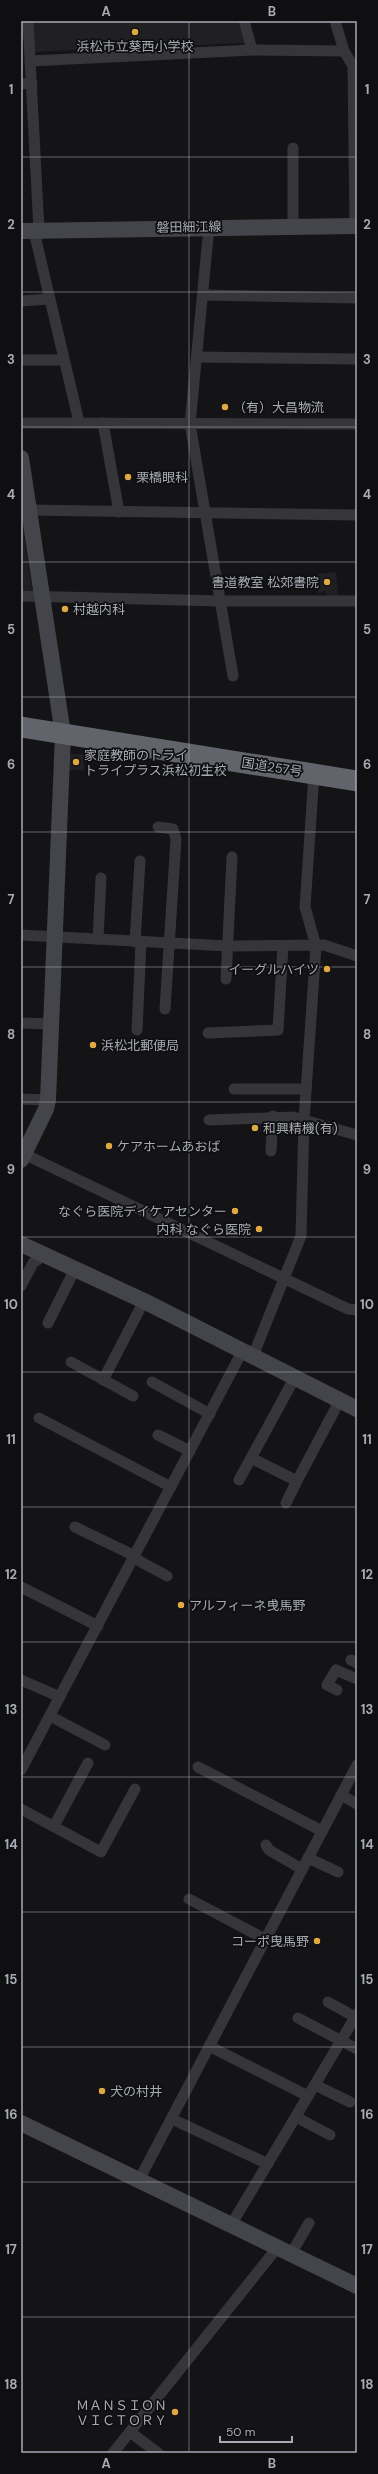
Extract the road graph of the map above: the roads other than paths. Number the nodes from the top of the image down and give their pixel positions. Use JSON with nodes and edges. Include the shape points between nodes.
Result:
{"nodes":[{"id":1,"x":28,"y":21,"type":"edge"},
{"id":2,"x":244,"y":21,"type":"edge"},
{"id":3,"x":335,"y":21,"type":"edge"},
{"id":4,"x":252,"y":50,"type":"junction"},
{"id":5,"x":344,"y":51,"type":"junction"},
{"id":6,"x":30,"y":61,"type":"junction"},
{"id":7,"x":26,"y":84,"type":"edge"},
{"id":8,"x":355,"y":121,"type":"edge"},
{"id":9,"x":293,"y":148,"type":"dead end"},
{"id":10,"x":293,"y":226,"type":"junction"},
{"id":11,"x":356,"y":226,"type":"edge"},
{"id":12,"x":209,"y":227,"type":"junction"},
{"id":13,"x":39,"y":230,"type":"junction"},
{"id":14,"x":21,"y":232,"type":"edge"},
{"id":15,"x":204,"y":295,"type":"junction"},
{"id":16,"x":357,"y":298,"type":"edge"},
{"id":17,"x":49,"y":299,"type":"junction"},
{"id":18,"x":21,"y":301,"type":"edge"},
{"id":19,"x":197,"y":357,"type":"junction"},
{"id":20,"x":357,"y":359,"type":"edge"},
{"id":21,"x":21,"y":360,"type":"edge"},
{"id":22,"x":63,"y":360,"type":"junction"},
{"id":23,"x":79,"y":422,"type":"junction"},
{"id":24,"x":21,"y":423,"type":"edge"},
{"id":25,"x":103,"y":423,"type":"junction"},
{"id":26,"x":190,"y":424,"type":"junction"},
{"id":27,"x":357,"y":424,"type":"edge"},
{"id":28,"x":21,"y":458,"type":"edge"},
{"id":29,"x":28,"y":510,"type":"junction"},
{"id":30,"x":119,"y":512,"type":"junction"},
{"id":31,"x":206,"y":514,"type":"junction"},
{"id":32,"x":357,"y":515,"type":"edge"},
{"id":33,"x":21,"y":596,"type":"edge"},
{"id":34,"x":42,"y":597,"type":"junction"},
{"id":35,"x":221,"y":601,"type":"junction"},
{"id":36,"x":357,"y":601,"type":"edge"},
{"id":37,"x":233,"y":676,"type":"dead end"},
{"id":38,"x":21,"y":727,"type":"edge"},
{"id":39,"x":63,"y":734,"type":"junction"},
{"id":40,"x":314,"y":774,"type":"junction"},
{"id":41,"x":357,"y":780,"type":"edge"},
{"id":42,"x":158,"y":827,"type":"dead end"},
{"id":43,"x":232,"y":857,"type":"dead end"},
{"id":44,"x":140,"y":861,"type":"dead end"},
{"id":45,"x":101,"y":878,"type":"dead end"},
{"id":46,"x":21,"y":935,"type":"edge"},
{"id":47,"x":54,"y":936,"type":"junction"},
{"id":48,"x":98,"y":939,"type":"junction"},
{"id":49,"x":138,"y":942,"type":"junction"},
{"id":50,"x":170,"y":944,"type":"junction"},
{"id":51,"x":228,"y":946,"type":"junction"},
{"id":52,"x":283,"y":946,"type":"junction"},
{"id":53,"x":316,"y":946,"type":"junction"},
{"id":54,"x":357,"y":956,"type":"edge"},
{"id":55,"x":226,"y":978,"type":"dead end"},
{"id":56,"x":165,"y":1008,"type":"dead end"},
{"id":57,"x":21,"y":1023,"type":"edge"},
{"id":58,"x":51,"y":1024,"type":"junction"},
{"id":59,"x":136,"y":1030,"type":"dead end"},
{"id":60,"x":208,"y":1033,"type":"dead end"},
{"id":61,"x":234,"y":1089,"type":"dead end"},
{"id":62,"x":306,"y":1089,"type":"junction"},
{"id":63,"x":21,"y":1099,"type":"edge"},
{"id":64,"x":48,"y":1100,"type":"junction"},
{"id":65,"x":273,"y":1116,"type":"junction"},
{"id":66,"x":209,"y":1120,"type":"dead end"},
{"id":67,"x":304,"y":1120,"type":"junction"},
{"id":68,"x":357,"y":1135,"type":"edge"},
{"id":69,"x":272,"y":1151,"type":"dead end"},
{"id":70,"x":22,"y":1157,"type":"edge"},
{"id":71,"x":21,"y":1244,"type":"edge"},
{"id":72,"x":44,"y":1255,"type":"junction"},
{"id":73,"x":75,"y":1269,"type":"junction"},
{"id":74,"x":285,"y":1278,"type":"junction"},
{"id":75,"x":21,"y":1286,"type":"edge"},
{"id":76,"x":144,"y":1301,"type":"junction"},
{"id":77,"x":357,"y":1310,"type":"edge"},
{"id":78,"x":48,"y":1322,"type":"dead end"},
{"id":79,"x":248,"y":1353,"type":"junction"},
{"id":80,"x":71,"y":1362,"type":"dead end"},
{"id":81,"x":294,"y":1377,"type":"junction"},
{"id":82,"x":103,"y":1380,"type":"junction"},
{"id":83,"x":152,"y":1382,"type":"dead end"},
{"id":84,"x":133,"y":1396,"type":"dead end"},
{"id":85,"x":340,"y":1400,"type":"junction"},
{"id":86,"x":357,"y":1409,"type":"edge"},
{"id":87,"x":210,"y":1414,"type":"junction"},
{"id":88,"x":39,"y":1418,"type":"dead end"},
{"id":89,"x":158,"y":1434,"type":"dead end"},
{"id":90,"x":190,"y":1451,"type":"junction"},
{"id":91,"x":251,"y":1458,"type":"junction"},
{"id":92,"x":240,"y":1480,"type":"dead end"},
{"id":93,"x":297,"y":1481,"type":"junction"},
{"id":94,"x":171,"y":1487,"type":"junction"},
{"id":95,"x":286,"y":1503,"type":"dead end"},
{"id":96,"x":75,"y":1527,"type":"dead end"},
{"id":97,"x":134,"y":1557,"type":"junction"},
{"id":98,"x":167,"y":1576,"type":"dead end"},
{"id":99,"x":21,"y":1587,"type":"edge"},
{"id":100,"x":98,"y":1626,"type":"junction"},
{"id":101,"x":357,"y":1679,"type":"edge"},
{"id":102,"x":21,"y":1680,"type":"edge"},
{"id":103,"x":337,"y":1690,"type":"dead end"},
{"id":104,"x":60,"y":1697,"type":"junction"},
{"id":105,"x":50,"y":1716,"type":"junction"},
{"id":106,"x":105,"y":1745,"type":"dead end"},
{"id":107,"x":25,"y":1754,"type":"edge"},
{"id":108,"x":88,"y":1763,"type":"dead end"},
{"id":109,"x":357,"y":1765,"type":"edge"},
{"id":110,"x":198,"y":1766,"type":"dead end"},
{"id":111,"x":21,"y":1770,"type":"edge"},
{"id":112,"x":135,"y":1789,"type":"dead end"},
{"id":113,"x":341,"y":1795,"type":"junction"},
{"id":114,"x":357,"y":1804,"type":"edge"},
{"id":115,"x":21,"y":1809,"type":"edge"},
{"id":116,"x":54,"y":1826,"type":"junction"},
{"id":117,"x":322,"y":1831,"type":"junction"},
{"id":118,"x":266,"y":1844,"type":"dead end"},
{"id":119,"x":308,"y":1858,"type":"junction"},
{"id":120,"x":302,"y":1869,"type":"junction"},
{"id":121,"x":338,"y":1872,"type":"dead end"},
{"id":122,"x":189,"y":1899,"type":"dead end"},
{"id":123,"x":265,"y":1939,"type":"junction"},
{"id":124,"x":328,"y":2002,"type":"dead end"},
{"id":125,"x":356,"y":2016,"type":"edge"},
{"id":126,"x":298,"y":2018,"type":"dead end"},
{"id":127,"x":341,"y":2041,"type":"junction"},
{"id":128,"x":209,"y":2046,"type":"junction"},
{"id":129,"x":357,"y":2049,"type":"edge"},
{"id":130,"x":315,"y":2085,"type":"junction"},
{"id":131,"x":308,"y":2096,"type":"junction"},
{"id":132,"x":350,"y":2102,"type":"dead end"},
{"id":133,"x":296,"y":2117,"type":"junction"},
{"id":134,"x":172,"y":2119,"type":"junction"},
{"id":135,"x":21,"y":2123,"type":"edge"},
{"id":136,"x":330,"y":2135,"type":"dead end"},
{"id":137,"x":268,"y":2164,"type":"junction"},
{"id":138,"x":139,"y":2180,"type":"junction"},
{"id":139,"x":309,"y":2223,"type":"dead end"},
{"id":140,"x":231,"y":2225,"type":"junction"},
{"id":141,"x":284,"y":2251,"type":"junction"},
{"id":142,"x":357,"y":2286,"type":"edge"},
{"id":143,"x":130,"y":2432,"type":"junction"},
{"id":144,"x":113,"y":2453,"type":"edge"},
{"id":145,"x":158,"y":2453,"type":"edge"}],
"edges":[{"from":1,"to":6,"type":"street"},
{"from":2,"to":4,"type":"street"},
{"from":3,"to":5,"type":"street"},
{"from":4,"to":5,"type":"street"},
{"from":4,"to":6,"type":"street"},
{"from":5,"to":8,"type":"street","via":[[353,66]]},
{"from":6,"to":7,"type":"street"},
{"from":7,"to":13,"type":"street"},
{"from":8,"to":11,"type":"street"},
{"from":9,"to":10,"type":"street"},
{"from":10,"to":11,"type":"street","name":"磐田細江線"},
{"from":10,"to":12,"type":"street","name":"磐田細江線"},
{"from":12,"to":13,"type":"street","name":"磐田細江線"},
{"from":12,"to":15,"type":"street"},
{"from":13,"to":14,"type":"street","name":"磐田細江線"},
{"from":13,"to":17,"type":"street","via":[[36,240]]},
{"from":15,"to":16,"type":"street"},
{"from":15,"to":19,"type":"street"},
{"from":17,"to":18,"type":"street"},
{"from":17,"to":22,"type":"street"},
{"from":19,"to":20,"type":"street"},
{"from":19,"to":26,"type":"street"},
{"from":21,"to":22,"type":"street"},
{"from":22,"to":23,"type":"street"},
{"from":23,"to":24,"type":"street"},
{"from":23,"to":25,"type":"street"},
{"from":25,"to":26,"type":"street"},
{"from":25,"to":30,"type":"street"},
{"from":26,"to":27,"type":"street"},
{"from":26,"to":31,"type":"street"},
{"from":28,"to":29,"type":"street"},
{"from":29,"to":30,"type":"street"},
{"from":29,"to":34,"type":"street"},
{"from":30,"to":31,"type":"street"},
{"from":31,"to":32,"type":"street"},
{"from":31,"to":35,"type":"street"},
{"from":33,"to":34,"type":"street"},
{"from":34,"to":35,"type":"street"},
{"from":34,"to":39,"type":"street"},
{"from":35,"to":36,"type":"street"},
{"from":35,"to":37,"type":"street"},
{"from":38,"to":39,"type":"highway","name":"国道257号"},
{"from":39,"to":40,"type":"highway","name":"国道257号"},
{"from":39,"to":47,"type":"street"},
{"from":40,"to":41,"type":"highway","name":"国道257号"},
{"from":40,"to":53,"type":"street","via":[[305,907]]},
{"from":42,"to":50,"type":"street","via":[[173,829],[176,833]]},
{"from":43,"to":51,"type":"street"},
{"from":44,"to":49,"type":"street"},
{"from":45,"to":48,"type":"street"},
{"from":46,"to":47,"type":"street"},
{"from":47,"to":48,"type":"street"},
{"from":47,"to":58,"type":"street"},
{"from":48,"to":49,"type":"street"},
{"from":49,"to":50,"type":"street"},
{"from":49,"to":59,"type":"street"},
{"from":50,"to":51,"type":"street"},
{"from":50,"to":56,"type":"street"},
{"from":51,"to":52,"type":"street"},
{"from":51,"to":55,"type":"street"},
{"from":52,"to":53,"type":"street"},
{"from":52,"to":60,"type":"street","via":[[278,1030]]},
{"from":53,"to":54,"type":"street","via":[[324,945]]},
{"from":53,"to":62,"type":"street"},
{"from":57,"to":58,"type":"street"},
{"from":58,"to":64,"type":"street"},
{"from":61,"to":62,"type":"street"},
{"from":62,"to":67,"type":"street"},
{"from":63,"to":64,"type":"street"},
{"from":64,"to":70,"type":"street"},
{"from":65,"to":66,"type":"street"},
{"from":65,"to":67,"type":"street"},
{"from":65,"to":69,"type":"street"},
{"from":67,"to":68,"type":"street"},
{"from":67,"to":74,"type":"street","via":[[301,1236]]},
{"from":70,"to":74,"type":"street"},
{"from":71,"to":72,"type":"street"},
{"from":72,"to":73,"type":"street"},
{"from":72,"to":75,"type":"street","via":[[33,1263]]},
{"from":73,"to":76,"type":"street"},
{"from":73,"to":78,"type":"street"},
{"from":74,"to":77,"type":"street"},
{"from":74,"to":79,"type":"street"},
{"from":76,"to":79,"type":"street"},
{"from":76,"to":82,"type":"street"},
{"from":79,"to":81,"type":"street"},
{"from":79,"to":87,"type":"street"},
{"from":80,"to":82,"type":"street"},
{"from":81,"to":85,"type":"street"},
{"from":81,"to":91,"type":"street"},
{"from":82,"to":84,"type":"street"},
{"from":83,"to":87,"type":"street"},
{"from":85,"to":86,"type":"street"},
{"from":85,"to":93,"type":"street"},
{"from":87,"to":90,"type":"street"},
{"from":88,"to":94,"type":"street"},
{"from":89,"to":90,"type":"street"},
{"from":90,"to":94,"type":"street"},
{"from":91,"to":92,"type":"street"},
{"from":91,"to":93,"type":"street"},
{"from":93,"to":95,"type":"street"},
{"from":94,"to":97,"type":"street"},
{"from":96,"to":97,"type":"street"},
{"from":97,"to":98,"type":"street"},
{"from":97,"to":100,"type":"street"},
{"from":99,"to":100,"type":"street"},
{"from":100,"to":104,"type":"street"},
{"from":101,"to":103,"type":"street","via":[[336,1670],[327,1685]]},
{"from":102,"to":104,"type":"street"},
{"from":104,"to":105,"type":"street"},
{"from":105,"to":106,"type":"street"},
{"from":105,"to":107,"type":"street"},
{"from":107,"to":111,"type":"street"},
{"from":108,"to":116,"type":"street"},
{"from":109,"to":113,"type":"street"},
{"from":110,"to":117,"type":"street"},
{"from":112,"to":116,"type":"street","via":[[101,1852]]},
{"from":113,"to":114,"type":"street"},
{"from":113,"to":117,"type":"street"},
{"from":115,"to":116,"type":"street"},
{"from":117,"to":119,"type":"street"},
{"from":118,"to":120,"type":"street","via":[[269,1850]]},
{"from":119,"to":120,"type":"street"},
{"from":119,"to":121,"type":"street"},
{"from":120,"to":123,"type":"street"},
{"from":122,"to":123,"type":"street"},
{"from":123,"to":128,"type":"street"},
{"from":124,"to":125,"type":"street"},
{"from":125,"to":127,"type":"street"},
{"from":126,"to":127,"type":"street"},
{"from":127,"to":129,"type":"street"},
{"from":127,"to":130,"type":"street"},
{"from":128,"to":131,"type":"street"},
{"from":128,"to":134,"type":"street"},
{"from":130,"to":131,"type":"street"},
{"from":130,"to":132,"type":"street"},
{"from":131,"to":133,"type":"street"},
{"from":133,"to":136,"type":"street"},
{"from":133,"to":137,"type":"street"},
{"from":134,"to":137,"type":"street"},
{"from":134,"to":138,"type":"street"},
{"from":135,"to":138,"type":"street"},
{"from":137,"to":140,"type":"street"},
{"from":138,"to":140,"type":"street"},
{"from":139,"to":141,"type":"street"},
{"from":140,"to":141,"type":"street"},
{"from":141,"to":142,"type":"street"},
{"from":141,"to":143,"type":"street"},
{"from":143,"to":144,"type":"street"},
{"from":143,"to":145,"type":"street"}]}
